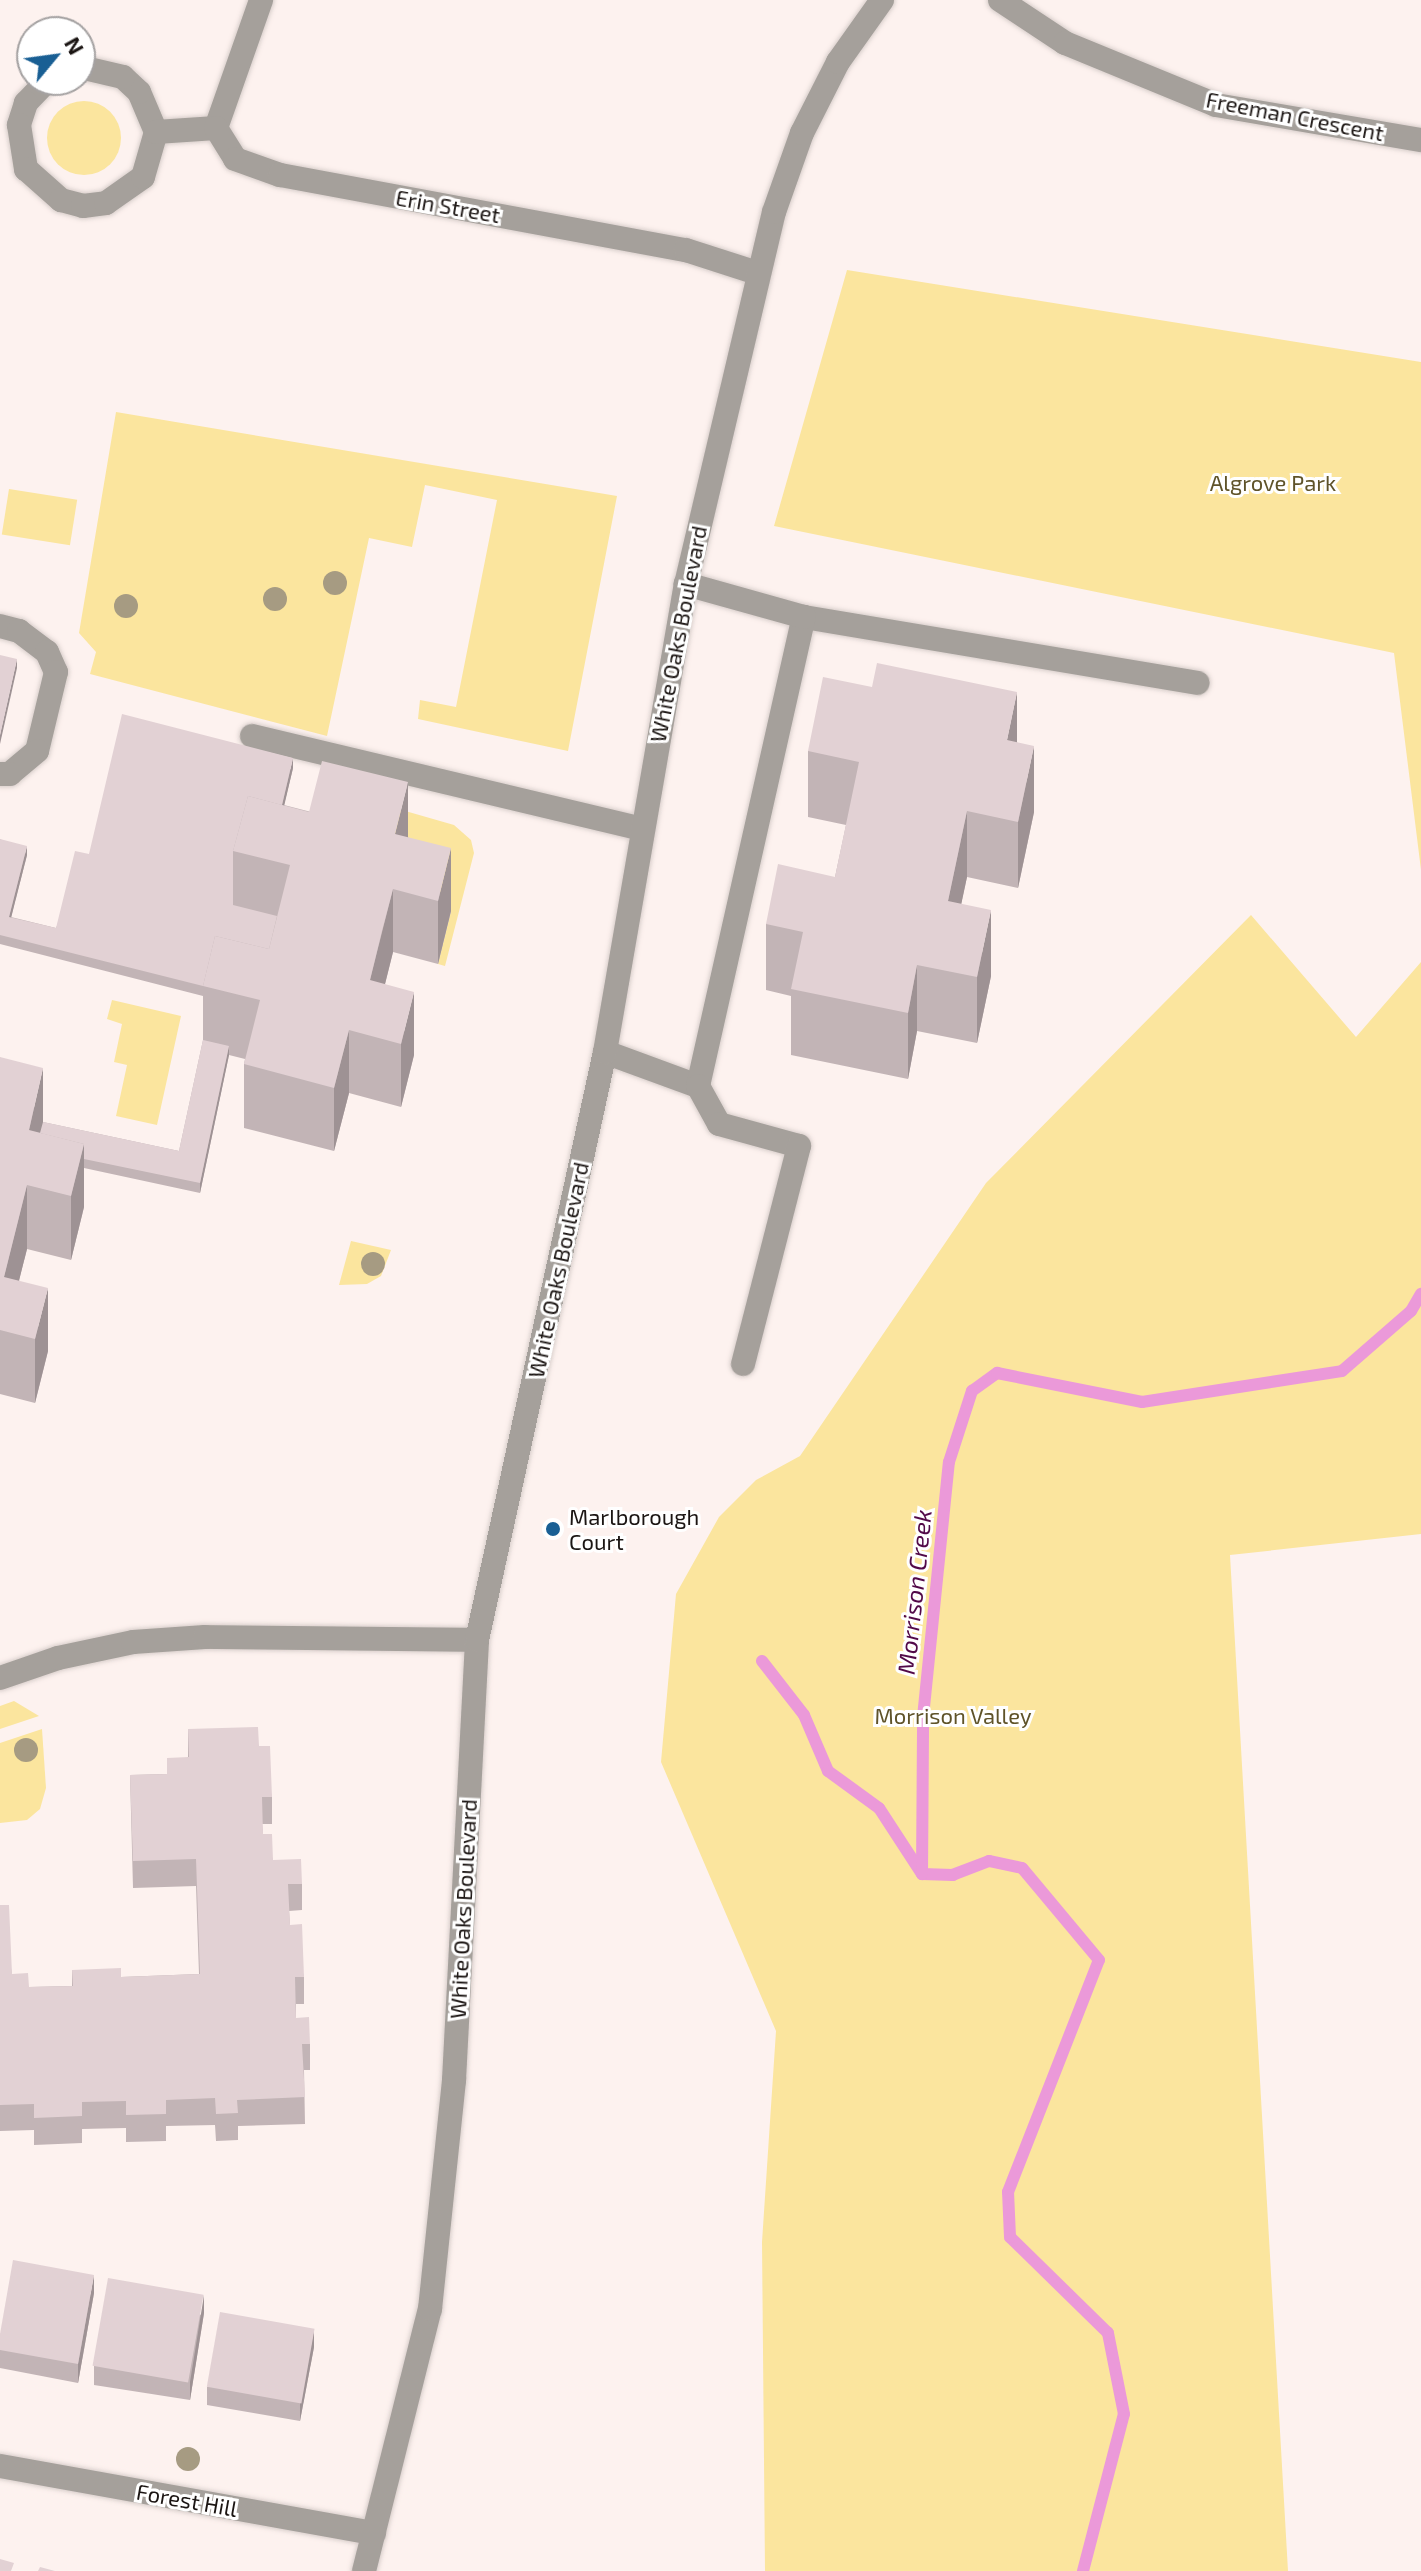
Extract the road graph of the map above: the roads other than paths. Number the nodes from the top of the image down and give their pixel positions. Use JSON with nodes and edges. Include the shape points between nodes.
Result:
{"nodes":[{"id":1,"x":261,"y":0,"type":"edge"},
{"id":2,"x":882,"y":0,"type":"edge"},
{"id":3,"x":1000,"y":0,"type":"edge"},
{"id":4,"x":96,"y":68,"type":"edge"},
{"id":5,"x":33,"y":96,"type":"edge"},
{"id":6,"x":216,"y":128,"type":"junction"},
{"id":7,"x":156,"y":132,"type":"junction"},
{"id":8,"x":1421,"y":140,"type":"edge"},
{"id":9,"x":757,"y":273,"type":"junction"},
{"id":10,"x":686,"y":584,"type":"junction"},
{"id":11,"x":804,"y":617,"type":"junction"},
{"id":12,"x":0,"y":626,"type":"edge"},
{"id":13,"x":1197,"y":683,"type":"dead end"},
{"id":14,"x":252,"y":736,"type":"dead end"},
{"id":15,"x":0,"y":774,"type":"edge"},
{"id":16,"x":642,"y":829,"type":"junction"},
{"id":17,"x":605,"y":1052,"type":"junction"},
{"id":18,"x":698,"y":1086,"type":"junction"},
{"id":19,"x":743,"y":1364,"type":"dead end"},
{"id":20,"x":477,"y":1640,"type":"junction"},
{"id":21,"x":0,"y":1678,"type":"edge"},
{"id":22,"x":0,"y":2466,"type":"edge"},
{"id":23,"x":374,"y":2533,"type":"junction"},
{"id":24,"x":364,"y":2571,"type":"edge"}],
"edges":[{"from":1,"to":6,"type":"street"},
{"from":2,"to":9,"type":"street","name":"White Oaks Boulevard","via":[[838,62],[802,133]]},
{"from":3,"to":8,"type":"street","name":"Freeman Crescent","via":[[1065,43],[1216,105]]},
{"from":4,"to":7,"type":"street","via":[[131,84],[151,111]]},
{"from":5,"to":7,"type":"street","via":[[26,103],[18,147],[26,169],[61,200],[83,206],[127,193],[143,177]]},
{"from":6,"to":7,"type":"street"},
{"from":6,"to":9,"type":"street","name":"Erin Street","via":[[235,159],[280,175],[686,250]]},
{"from":9,"to":10,"type":"street","name":"White Oaks Boulevard"},
{"from":10,"to":11,"type":"street"},
{"from":10,"to":16,"type":"street","name":"White Oaks Boulevard"},
{"from":11,"to":13,"type":"street"},
{"from":11,"to":18,"type":"street"},
{"from":12,"to":15,"type":"street","via":[[19,631],[47,652],[56,672],[37,751],[10,774]]},
{"from":14,"to":16,"type":"street"},
{"from":16,"to":17,"type":"street","name":"White Oaks Boulevard"},
{"from":17,"to":18,"type":"street"},
{"from":17,"to":20,"type":"street","name":"White Oaks Boulevard"},
{"from":18,"to":19,"type":"street","via":[[719,1124],[799,1146]]},
{"from":20,"to":21,"type":"street","via":[[205,1637],[133,1642],[58,1658]]},
{"from":20,"to":23,"type":"street","name":"White Oaks Boulevard","via":[[454,2080],[430,2309]]},
{"from":22,"to":23,"type":"street","name":"Forest Hill"},
{"from":23,"to":24,"type":"street","name":"White Oaks Boulevard"}]}
